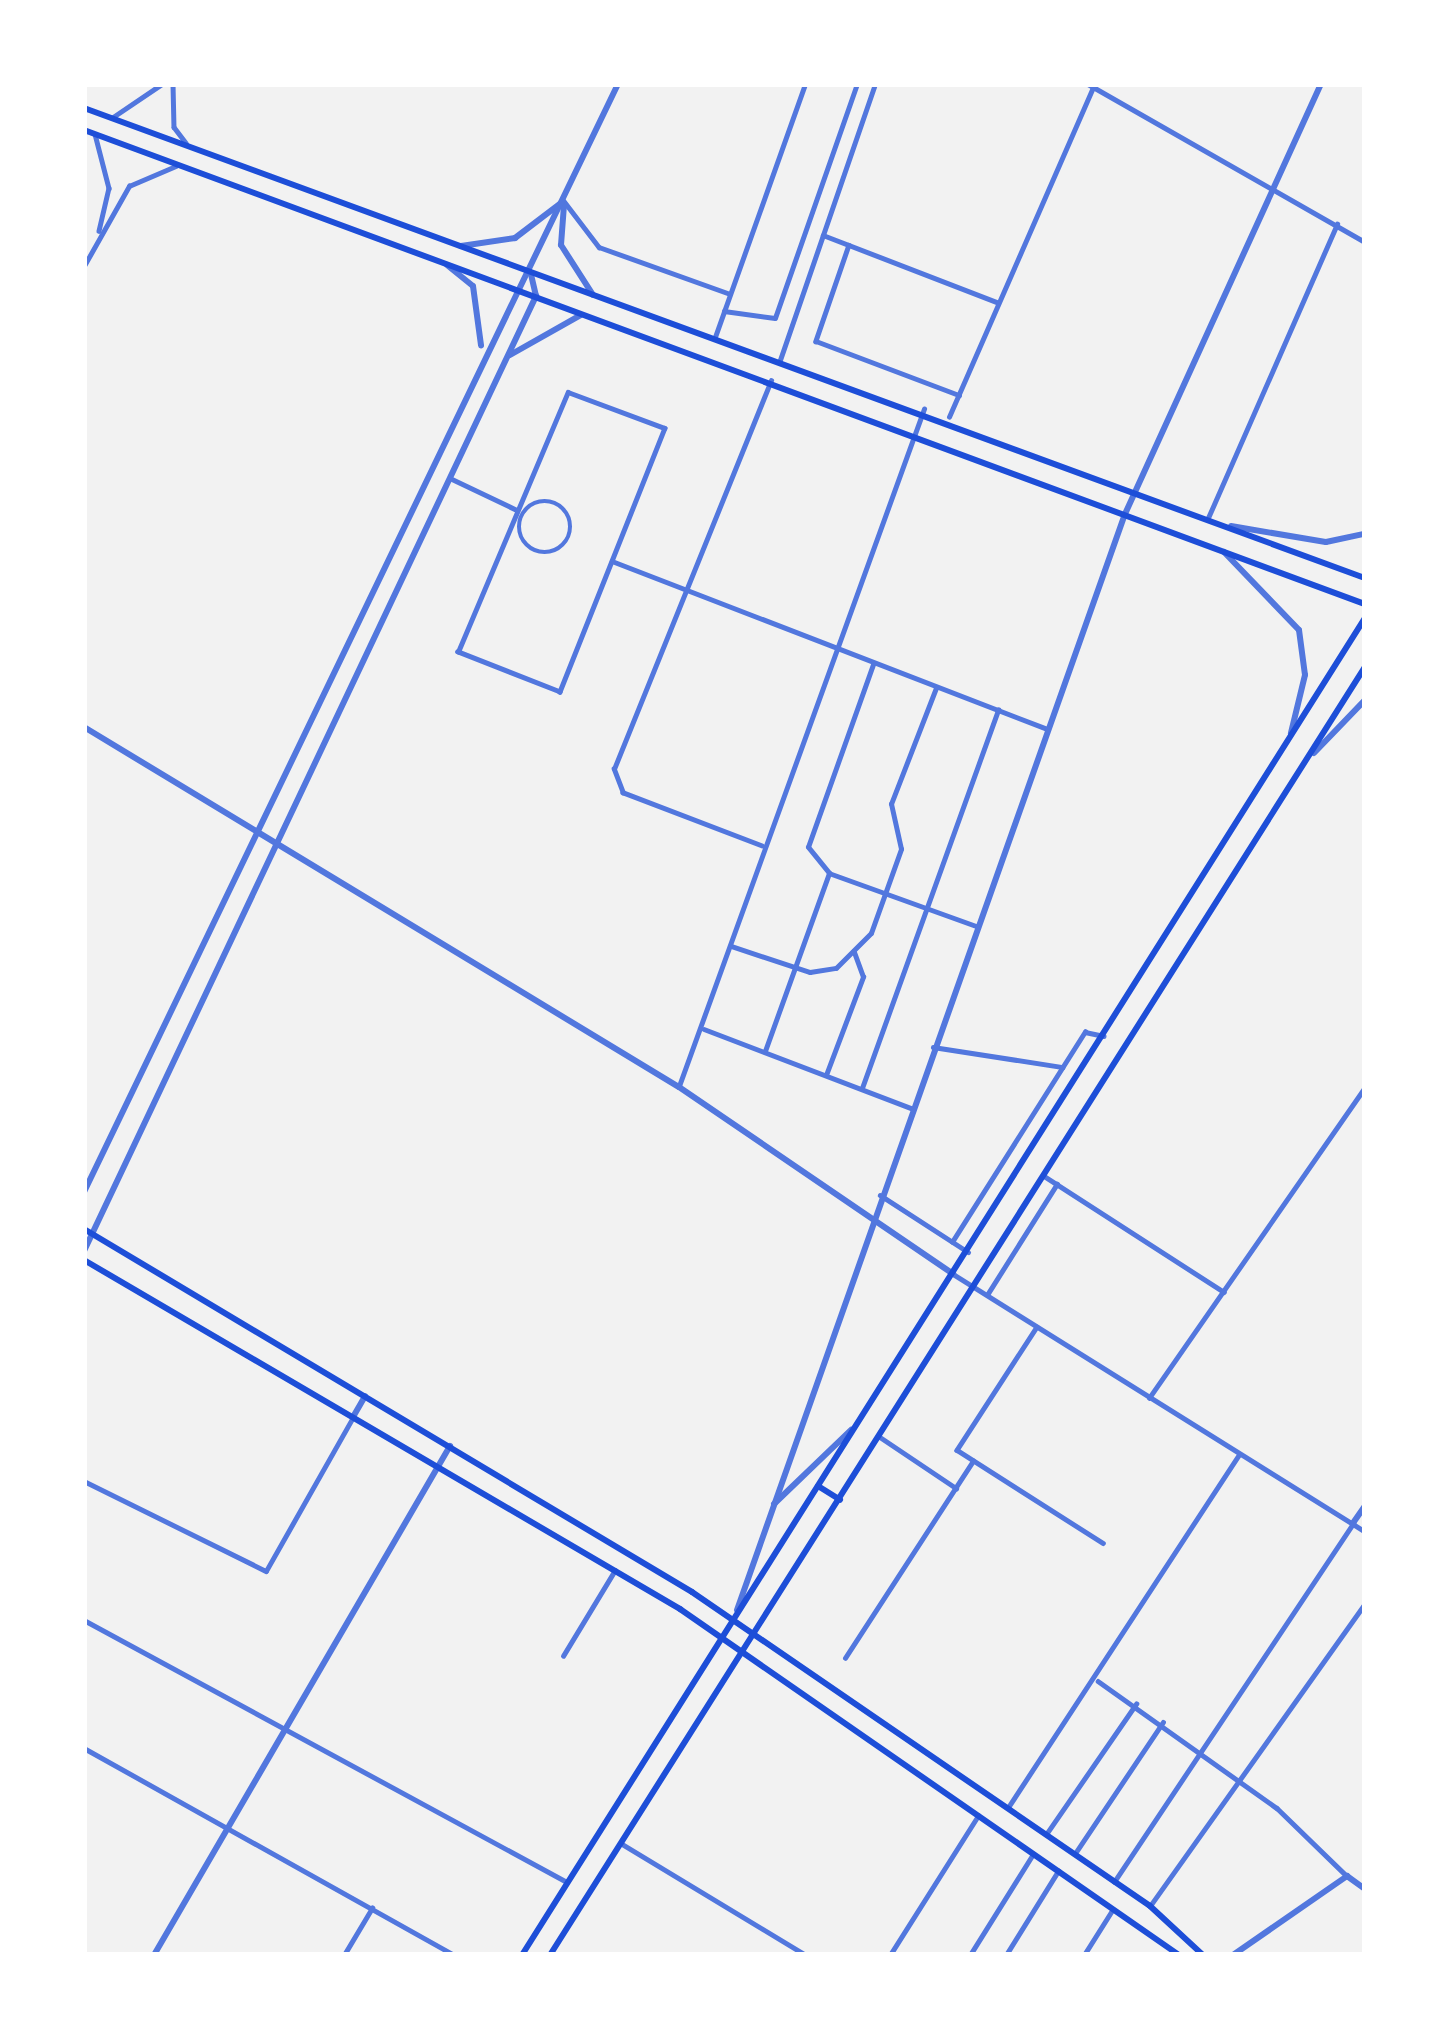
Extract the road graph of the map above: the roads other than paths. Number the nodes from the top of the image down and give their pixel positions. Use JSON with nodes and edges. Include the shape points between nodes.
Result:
{"nodes":[{"id":1,"x":162,"y":84,"type":"edge"},
{"id":2,"x":173,"y":84,"type":"edge"},
{"id":3,"x":618,"y":84,"type":"edge"},
{"id":4,"x":805,"y":84,"type":"edge"},
{"id":5,"x":857,"y":84,"type":"edge"},
{"id":6,"x":875,"y":84,"type":"edge"},
{"id":7,"x":1321,"y":84,"type":"edge"},
{"id":8,"x":1091,"y":86,"type":"edge"},
{"id":9,"x":84,"y":108,"type":"edge"},
{"id":10,"x":110,"y":118,"type":"junction"},
{"id":11,"x":84,"y":130,"type":"edge"},
{"id":12,"x":94,"y":134,"type":"junction"},
{"id":13,"x":190,"y":148,"type":"junction"},
{"id":14,"x":181,"y":166,"type":"junction"},
{"id":15,"x":1270,"y":190,"type":"junction"},
{"id":16,"x":564,"y":201,"type":"junction"},
{"id":17,"x":1337,"y":224,"type":"junction"},
{"id":18,"x":823,"y":235,"type":"junction"},
{"id":19,"x":98,"y":237,"type":"junction"},
{"id":20,"x":1365,"y":242,"type":"edge"},
{"id":21,"x":849,"y":245,"type":"junction"},
{"id":22,"x":454,"y":246,"type":"junction"},
{"id":23,"x":444,"y":262,"type":"junction"},
{"id":24,"x":84,"y":266,"type":"edge"},
{"id":25,"x":531,"y":274,"type":"junction"},
{"id":26,"x":512,"y":288,"type":"junction"},
{"id":27,"x":730,"y":294,"type":"junction"},
{"id":28,"x":536,"y":296,"type":"junction"},
{"id":29,"x":595,"y":296,"type":"junction"},
{"id":30,"x":999,"y":303,"type":"junction"},
{"id":31,"x":724,"y":311,"type":"junction"},
{"id":32,"x":584,"y":314,"type":"junction"},
{"id":33,"x":715,"y":337,"type":"junction"},
{"id":34,"x":481,"y":351,"type":"junction"},
{"id":35,"x":508,"y":357,"type":"junction"},
{"id":36,"x":780,"y":360,"type":"junction"},
{"id":37,"x":771,"y":381,"type":"junction"},
{"id":38,"x":959,"y":394,"type":"junction"},
{"id":39,"x":924,"y":409,"type":"junction"},
{"id":40,"x":949,"y":418,"type":"junction"},
{"id":41,"x":910,"y":431,"type":"junction"},
{"id":42,"x":452,"y":479,"type":"junction"},
{"id":43,"x":1136,"y":489,"type":"junction"},
{"id":44,"x":521,"y":512,"type":"junction"},
{"id":45,"x":1125,"y":514,"type":"junction"},
{"id":46,"x":1208,"y":518,"type":"junction"},
{"id":47,"x":1231,"y":526,"type":"junction"},
{"id":48,"x":1365,"y":534,"type":"edge"},
{"id":49,"x":1221,"y":550,"type":"junction"},
{"id":50,"x":612,"y":561,"type":"junction"},
{"id":51,"x":1365,"y":578,"type":"edge"},
{"id":52,"x":688,"y":593,"type":"junction"},
{"id":53,"x":1365,"y":604,"type":"edge"},
{"id":54,"x":1365,"y":618,"type":"edge"},
{"id":55,"x":833,"y":650,"type":"junction"},
{"id":56,"x":873,"y":664,"type":"junction"},
{"id":57,"x":1365,"y":667,"type":"edge"},
{"id":58,"x":936,"y":688,"type":"junction"},
{"id":59,"x":1365,"y":700,"type":"edge"},
{"id":60,"x":998,"y":710,"type":"junction"},
{"id":61,"x":84,"y":727,"type":"edge"},
{"id":62,"x":1047,"y":729,"type":"junction"},
{"id":63,"x":1289,"y":742,"type":"junction"},
{"id":64,"x":1314,"y":753,"type":"junction"},
{"id":65,"x":254,"y":828,"type":"junction"},
{"id":66,"x":281,"y":844,"type":"junction"},
{"id":67,"x":764,"y":847,"type":"junction"},
{"id":68,"x":829,"y":873,"type":"junction"},
{"id":69,"x":891,"y":895,"type":"junction"},
{"id":70,"x":927,"y":908,"type":"junction"},
{"id":71,"x":976,"y":926,"type":"junction"},
{"id":72,"x":729,"y":945,"type":"junction"},
{"id":73,"x":854,"y":952,"type":"junction"},
{"id":74,"x":795,"y":967,"type":"junction"},
{"id":75,"x":701,"y":1028,"type":"junction"},
{"id":76,"x":1104,"y":1036,"type":"junction"},
{"id":77,"x":933,"y":1047,"type":"junction"},
{"id":78,"x":765,"y":1051,"type":"junction"},
{"id":79,"x":1062,"y":1067,"type":"junction"},
{"id":80,"x":826,"y":1075,"type":"junction"},
{"id":81,"x":679,"y":1087,"type":"junction"},
{"id":82,"x":1365,"y":1087,"type":"edge"},
{"id":83,"x":862,"y":1088,"type":"junction"},
{"id":84,"x":911,"y":1108,"type":"junction"},
{"id":85,"x":1044,"y":1176,"type":"junction"},
{"id":86,"x":1057,"y":1184,"type":"junction"},
{"id":87,"x":84,"y":1192,"type":"edge"},
{"id":88,"x":880,"y":1196,"type":"junction"},
{"id":89,"x":872,"y":1219,"type":"junction"},
{"id":90,"x":88,"y":1231,"type":"edge"},
{"id":91,"x":952,"y":1242,"type":"junction"},
{"id":92,"x":968,"y":1252,"type":"junction"},
{"id":93,"x":84,"y":1255,"type":"edge"},
{"id":94,"x":953,"y":1274,"type":"junction"},
{"id":95,"x":974,"y":1286,"type":"junction"},
{"id":96,"x":1223,"y":1292,"type":"junction"},
{"id":97,"x":987,"y":1294,"type":"junction"},
{"id":98,"x":1037,"y":1327,"type":"junction"},
{"id":99,"x":365,"y":1396,"type":"junction"},
{"id":100,"x":1148,"y":1400,"type":"junction"},
{"id":101,"x":353,"y":1417,"type":"junction"},
{"id":102,"x":861,"y":1418,"type":"junction"},
{"id":103,"x":880,"y":1437,"type":"junction"},
{"id":104,"x":450,"y":1446,"type":"junction"},
{"id":105,"x":1239,"y":1455,"type":"junction"},
{"id":106,"x":974,"y":1461,"type":"junction"},
{"id":107,"x":439,"y":1467,"type":"junction"},
{"id":108,"x":84,"y":1480,"type":"edge"},
{"id":109,"x":818,"y":1486,"type":"junction"},
{"id":110,"x":956,"y":1488,"type":"junction"},
{"id":111,"x":840,"y":1500,"type":"junction"},
{"id":112,"x":773,"y":1505,"type":"junction"},
{"id":113,"x":1365,"y":1506,"type":"edge"},
{"id":114,"x":1353,"y":1523,"type":"junction"},
{"id":115,"x":1365,"y":1531,"type":"edge"},
{"id":116,"x":1103,"y":1544,"type":"dead end"},
{"id":117,"x":614,"y":1570,"type":"junction"},
{"id":118,"x":1365,"y":1603,"type":"edge"},
{"id":119,"x":734,"y":1619,"type":"junction"},
{"id":120,"x":84,"y":1620,"type":"edge"},
{"id":121,"x":756,"y":1635,"type":"junction"},
{"id":122,"x":722,"y":1638,"type":"junction"},
{"id":123,"x":744,"y":1653,"type":"junction"},
{"id":124,"x":563,"y":1656,"type":"dead end"},
{"id":125,"x":845,"y":1658,"type":"dead end"},
{"id":126,"x":1098,"y":1682,"type":"junction"},
{"id":127,"x":1136,"y":1705,"type":"junction"},
{"id":128,"x":1162,"y":1722,"type":"junction"},
{"id":129,"x":286,"y":1729,"type":"junction"},
{"id":130,"x":84,"y":1748,"type":"edge"},
{"id":131,"x":1196,"y":1752,"type":"junction"},
{"id":132,"x":1238,"y":1781,"type":"junction"},
{"id":133,"x":1007,"y":1808,"type":"junction"},
{"id":134,"x":978,"y":1816,"type":"junction"},
{"id":135,"x":228,"y":1828,"type":"junction"},
{"id":136,"x":1045,"y":1836,"type":"junction"},
{"id":137,"x":622,"y":1844,"type":"junction"},
{"id":138,"x":1033,"y":1854,"type":"junction"},
{"id":139,"x":1074,"y":1854,"type":"junction"},
{"id":140,"x":1058,"y":1871,"type":"junction"},
{"id":141,"x":1347,"y":1876,"type":"junction"},
{"id":142,"x":567,"y":1882,"type":"junction"},
{"id":143,"x":1114,"y":1882,"type":"junction"},
{"id":144,"x":1365,"y":1889,"type":"edge"},
{"id":145,"x":1150,"y":1906,"type":"junction"},
{"id":146,"x":372,"y":1908,"type":"junction"},
{"id":147,"x":1113,"y":1910,"type":"junction"},
{"id":148,"x":154,"y":1955,"type":"edge"},
{"id":149,"x":344,"y":1955,"type":"edge"},
{"id":150,"x":454,"y":1955,"type":"edge"},
{"id":151,"x":522,"y":1955,"type":"edge"},
{"id":152,"x":550,"y":1955,"type":"edge"},
{"id":153,"x":806,"y":1955,"type":"edge"},
{"id":154,"x":890,"y":1955,"type":"edge"},
{"id":155,"x":970,"y":1955,"type":"edge"},
{"id":156,"x":1006,"y":1955,"type":"edge"},
{"id":157,"x":1084,"y":1955,"type":"edge"},
{"id":158,"x":1178,"y":1955,"type":"edge"},
{"id":159,"x":1203,"y":1955,"type":"edge"},
{"id":160,"x":1233,"y":1955,"type":"edge"}],
"edges":[{"from":1,"to":10,"type":"street"},
{"from":2,"to":13,"type":"street","via":[[174,127]]},
{"from":3,"to":16,"type":"street"},
{"from":4,"to":27,"type":"street"},
{"from":5,"to":31,"type":"street","via":[[775,318]]},
{"from":6,"to":18,"type":"street"},
{"from":7,"to":15,"type":"street"},
{"from":8,"to":15,"type":"street"},
{"from":8,"to":30,"type":"street"},
{"from":9,"to":10,"type":"main road"},
{"from":10,"to":13,"type":"main road"},
{"from":11,"to":12,"type":"main road"},
{"from":12,"to":14,"type":"main road"},
{"from":12,"to":19,"type":"street","via":[[109,188]]},
{"from":13,"to":22,"type":"main road"},
{"from":14,"to":19,"type":"street","via":[[129,186]]},
{"from":14,"to":23,"type":"main road"},
{"from":15,"to":17,"type":"street"},
{"from":15,"to":43,"type":"street"},
{"from":16,"to":22,"type":"street","via":[[515,238]]},
{"from":16,"to":25,"type":"street"},
{"from":16,"to":27,"type":"street","via":[[599,247]]},
{"from":16,"to":29,"type":"street","via":[[561,245]]},
{"from":17,"to":20,"type":"street"},
{"from":17,"to":46,"type":"street"},
{"from":18,"to":21,"type":"street"},
{"from":18,"to":36,"type":"street"},
{"from":19,"to":24,"type":"street"},
{"from":21,"to":30,"type":"street"},
{"from":21,"to":38,"type":"street","via":[[816,341]]},
{"from":22,"to":25,"type":"main road"},
{"from":23,"to":26,"type":"main road"},
{"from":23,"to":34,"type":"street","via":[[473,286]]},
{"from":25,"to":26,"type":"street"},
{"from":25,"to":28,"type":"street"},
{"from":25,"to":29,"type":"main road"},
{"from":26,"to":28,"type":"main road"},
{"from":26,"to":34,"type":"street"},
{"from":27,"to":31,"type":"street"},
{"from":28,"to":32,"type":"main road"},
{"from":28,"to":35,"type":"street"},
{"from":29,"to":33,"type":"main road"},
{"from":30,"to":38,"type":"street"},
{"from":31,"to":33,"type":"street"},
{"from":32,"to":35,"type":"street","via":[[544,327]]},
{"from":32,"to":37,"type":"main road"},
{"from":33,"to":36,"type":"main road"},
{"from":34,"to":65,"type":"street"},
{"from":35,"to":42,"type":"street"},
{"from":36,"to":39,"type":"main road"},
{"from":37,"to":41,"type":"main road"},
{"from":37,"to":52,"type":"street"},
{"from":38,"to":40,"type":"street"},
{"from":39,"to":40,"type":"main road"},
{"from":39,"to":41,"type":"street"},
{"from":40,"to":43,"type":"main road"},
{"from":41,"to":45,"type":"main road"},
{"from":41,"to":55,"type":"street"},
{"from":42,"to":44,"type":"street"},
{"from":42,"to":66,"type":"street"},
{"from":43,"to":45,"type":"street"},
{"from":43,"to":46,"type":"main road"},
{"from":44,"to":44,"type":"street","via":[[561,507],[568,539],[532,550]]},
{"from":44,"to":50,"type":"street","via":[[568,392],[664,428]]},
{"from":44,"to":50,"type":"street","via":[[458,652],[560,692]]},
{"from":45,"to":49,"type":"main road"},
{"from":45,"to":62,"type":"street"},
{"from":46,"to":47,"type":"main road"},
{"from":47,"to":48,"type":"street","via":[[1325,542]]},
{"from":47,"to":51,"type":"main road"},
{"from":49,"to":53,"type":"main road"},
{"from":49,"to":63,"type":"street","via":[[1299,630],[1305,675]]},
{"from":50,"to":52,"type":"street"},
{"from":52,"to":55,"type":"street"},
{"from":52,"to":67,"type":"street","via":[[614,780],[623,793]]},
{"from":54,"to":63,"type":"main road"},
{"from":55,"to":56,"type":"street"},
{"from":55,"to":67,"type":"street"},
{"from":56,"to":58,"type":"street"},
{"from":56,"to":68,"type":"street","via":[[808,847]]},
{"from":57,"to":64,"type":"main road"},
{"from":58,"to":60,"type":"street"},
{"from":58,"to":69,"type":"street","via":[[891,804],[901,849]]},
{"from":59,"to":64,"type":"street"},
{"from":60,"to":62,"type":"street"},
{"from":60,"to":70,"type":"street"},
{"from":61,"to":65,"type":"street"},
{"from":62,"to":71,"type":"street"},
{"from":63,"to":76,"type":"main road"},
{"from":64,"to":85,"type":"main road"},
{"from":65,"to":66,"type":"street"},
{"from":65,"to":87,"type":"street"},
{"from":66,"to":81,"type":"street"},
{"from":66,"to":90,"type":"street"},
{"from":67,"to":72,"type":"street"},
{"from":68,"to":69,"type":"street"},
{"from":68,"to":74,"type":"street"},
{"from":69,"to":70,"type":"street"},
{"from":69,"to":73,"type":"street"},
{"from":70,"to":71,"type":"street"},
{"from":70,"to":83,"type":"street"},
{"from":71,"to":77,"type":"street"},
{"from":72,"to":74,"type":"street"},
{"from":72,"to":75,"type":"street"},
{"from":73,"to":74,"type":"street","via":[[836,968]]},
{"from":73,"to":80,"type":"street","via":[[863,977]]},
{"from":74,"to":78,"type":"street"},
{"from":75,"to":78,"type":"street"},
{"from":75,"to":81,"type":"street"},
{"from":76,"to":79,"type":"street","via":[[1085,1032]]},
{"from":76,"to":92,"type":"main road"},
{"from":77,"to":79,"type":"street"},
{"from":77,"to":84,"type":"street"},
{"from":78,"to":80,"type":"street"},
{"from":79,"to":91,"type":"street"},
{"from":80,"to":83,"type":"street"},
{"from":81,"to":89,"type":"street"},
{"from":82,"to":96,"type":"street"},
{"from":83,"to":84,"type":"street"},
{"from":84,"to":88,"type":"street"},
{"from":85,"to":86,"type":"street"},
{"from":85,"to":95,"type":"main road"},
{"from":86,"to":96,"type":"street"},
{"from":86,"to":97,"type":"street"},
{"from":88,"to":89,"type":"street"},
{"from":88,"to":91,"type":"street"},
{"from":89,"to":94,"type":"street"},
{"from":89,"to":112,"type":"street"},
{"from":90,"to":93,"type":"street"},
{"from":90,"to":99,"type":"main road"},
{"from":91,"to":92,"type":"street"},
{"from":92,"to":94,"type":"main road"},
{"from":93,"to":101,"type":"main road"},
{"from":94,"to":95,"type":"street"},
{"from":94,"to":102,"type":"main road"},
{"from":95,"to":97,"type":"street"},
{"from":95,"to":103,"type":"main road"},
{"from":96,"to":100,"type":"street"},
{"from":97,"to":98,"type":"street"},
{"from":98,"to":100,"type":"street"},
{"from":98,"to":106,"type":"street","via":[[957,1450]]},
{"from":99,"to":101,"type":"street"},
{"from":99,"to":104,"type":"main road"},
{"from":100,"to":105,"type":"street"},
{"from":101,"to":107,"type":"main road"},
{"from":101,"to":108,"type":"street","via":[[266,1570]]},
{"from":102,"to":109,"type":"main road"},
{"from":102,"to":112,"type":"street"},
{"from":103,"to":110,"type":"street"},
{"from":103,"to":111,"type":"main road"},
{"from":104,"to":107,"type":"street"},
{"from":104,"to":119,"type":"main road"},
{"from":105,"to":114,"type":"street"},
{"from":105,"to":126,"type":"street"},
{"from":106,"to":110,"type":"street"},
{"from":106,"to":116,"type":"street"},
{"from":107,"to":117,"type":"main road"},
{"from":107,"to":129,"type":"street"},
{"from":109,"to":111,"type":"main road"},
{"from":109,"to":119,"type":"main road"},
{"from":110,"to":125,"type":"street"},
{"from":111,"to":121,"type":"main road"},
{"from":112,"to":119,"type":"street"},
{"from":113,"to":114,"type":"street"},
{"from":114,"to":115,"type":"street"},
{"from":114,"to":131,"type":"street"},
{"from":117,"to":122,"type":"main road"},
{"from":117,"to":124,"type":"street"},
{"from":118,"to":132,"type":"street"},
{"from":119,"to":121,"type":"main road"},
{"from":119,"to":122,"type":"main road"},
{"from":120,"to":129,"type":"street"},
{"from":121,"to":123,"type":"main road"},
{"from":121,"to":133,"type":"main road"},
{"from":122,"to":123,"type":"main road"},
{"from":122,"to":142,"type":"main road"},
{"from":123,"to":134,"type":"main road"},
{"from":123,"to":137,"type":"main road"},
{"from":126,"to":127,"type":"street"},
{"from":126,"to":133,"type":"street"},
{"from":127,"to":128,"type":"street"},
{"from":127,"to":136,"type":"street"},
{"from":128,"to":131,"type":"street"},
{"from":128,"to":139,"type":"street"},
{"from":129,"to":135,"type":"street"},
{"from":129,"to":142,"type":"street"},
{"from":130,"to":135,"type":"street"},
{"from":131,"to":132,"type":"street"},
{"from":131,"to":143,"type":"street"},
{"from":132,"to":141,"type":"street"},
{"from":132,"to":145,"type":"street"},
{"from":133,"to":136,"type":"main road"},
{"from":134,"to":138,"type":"main road"},
{"from":134,"to":154,"type":"street"},
{"from":135,"to":146,"type":"street"},
{"from":135,"to":148,"type":"street"},
{"from":136,"to":139,"type":"main road"},
{"from":137,"to":152,"type":"main road"},
{"from":137,"to":153,"type":"street"},
{"from":138,"to":140,"type":"main road"},
{"from":138,"to":155,"type":"street"},
{"from":139,"to":143,"type":"main road"},
{"from":140,"to":147,"type":"main road"},
{"from":140,"to":156,"type":"street"},
{"from":141,"to":144,"type":"street"},
{"from":141,"to":160,"type":"street"},
{"from":142,"to":151,"type":"main road"},
{"from":143,"to":145,"type":"main road"},
{"from":145,"to":159,"type":"main road"},
{"from":146,"to":149,"type":"street"},
{"from":146,"to":150,"type":"street"},
{"from":147,"to":157,"type":"street"},
{"from":147,"to":158,"type":"main road"}]}
